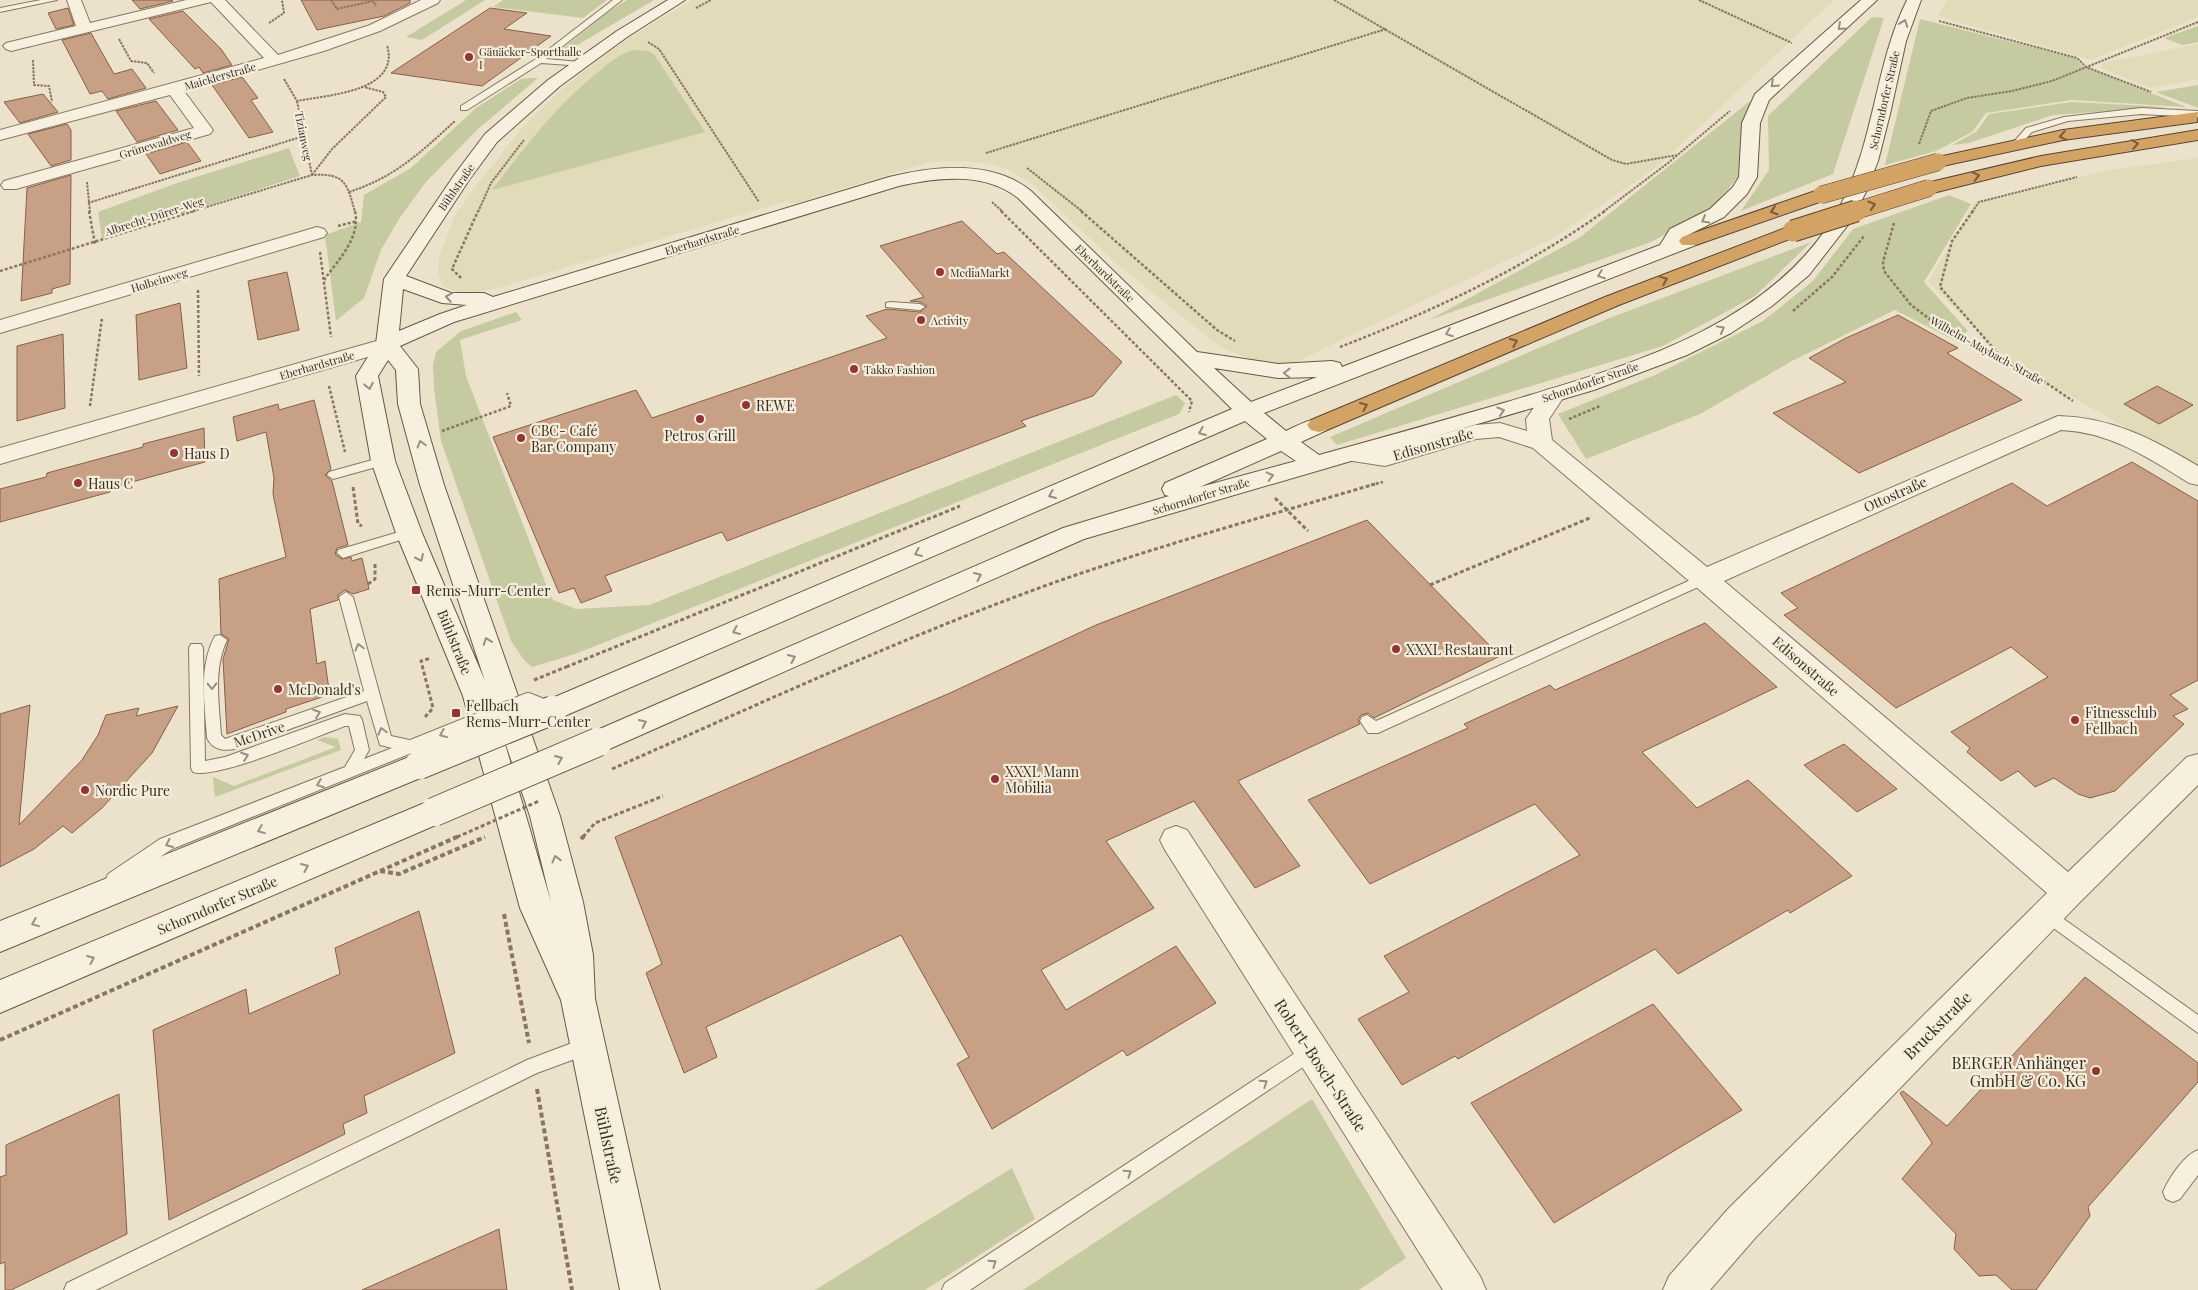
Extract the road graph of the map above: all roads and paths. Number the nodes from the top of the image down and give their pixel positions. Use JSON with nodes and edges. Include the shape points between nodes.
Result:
{"nodes":[{"id":1,"x":53,"y":0,"type":"edge"},
{"id":2,"x":74,"y":0,"type":"edge"},
{"id":3,"x":205,"y":0,"type":"edge"},
{"id":4,"x":217,"y":0,"type":"edge"},
{"id":5,"x":282,"y":0,"type":"edge"},
{"id":6,"x":331,"y":0,"type":"edge"},
{"id":7,"x":433,"y":0,"type":"edge"},
{"id":8,"x":618,"y":0,"type":"edge"},
{"id":9,"x":678,"y":0,"type":"edge"},
{"id":10,"x":711,"y":0,"type":"edge"},
{"id":11,"x":1334,"y":0,"type":"edge"},
{"id":12,"x":1699,"y":0,"type":"edge"},
{"id":13,"x":1870,"y":0,"type":"edge"},
{"id":14,"x":1914,"y":0,"type":"edge"},
{"id":15,"x":0,"y":10,"type":"edge"},
{"id":16,"x":694,"y":10,"type":"dead end"},
{"id":17,"x":398,"y":18,"type":"junction"},
{"id":18,"x":1939,"y":21,"type":"dead end"},
{"id":19,"x":2198,"y":22,"type":"edge"},
{"id":20,"x":111,"y":23,"type":"junction"},
{"id":21,"x":375,"y":28,"type":"junction"},
{"id":22,"x":85,"y":29,"type":"junction"},
{"id":23,"x":1386,"y":29,"type":"junction"},
{"id":24,"x":247,"y":31,"type":"junction"},
{"id":25,"x":642,"y":39,"type":"dead end"},
{"id":26,"x":31,"y":42,"type":"junction"},
{"id":27,"x":11,"y":46,"type":"dead end"},
{"id":28,"x":1800,"y":46,"type":"dead end"},
{"id":29,"x":274,"y":61,"type":"junction"},
{"id":30,"x":539,"y":61,"type":"junction"},
{"id":31,"x":580,"y":64,"type":"junction"},
{"id":32,"x":2086,"y":67,"type":"junction"},
{"id":33,"x":364,"y":87,"type":"junction"},
{"id":34,"x":170,"y":90,"type":"junction"},
{"id":35,"x":2157,"y":94,"type":"dead end"},
{"id":36,"x":297,"y":100,"type":"junction"},
{"id":37,"x":464,"y":108,"type":"dead end"},
{"id":38,"x":2198,"y":115,"type":"edge"},
{"id":39,"x":56,"y":121,"type":"junction"},
{"id":40,"x":0,"y":135,"type":"edge"},
{"id":41,"x":304,"y":136,"type":"junction"},
{"id":42,"x":2198,"y":136,"type":"edge"},
{"id":43,"x":526,"y":138,"type":"dead end"},
{"id":44,"x":1918,"y":146,"type":"dead end"},
{"id":45,"x":994,"y":156,"type":"dead end"},
{"id":46,"x":87,"y":164,"type":"junction"},
{"id":47,"x":1020,"y":165,"type":"dead end"},
{"id":48,"x":312,"y":175,"type":"junction"},
{"id":49,"x":2078,"y":177,"type":"dead end"},
{"id":50,"x":10,"y":185,"type":"dead end"},
{"id":51,"x":990,"y":199,"type":"dead end"},
{"id":52,"x":88,"y":203,"type":"junction"},
{"id":53,"x":1896,"y":214,"type":"dead end"},
{"id":54,"x":772,"y":218,"type":"junction"},
{"id":55,"x":317,"y":233,"type":"joint"},
{"id":56,"x":1689,"y":241,"type":"joint"},
{"id":57,"x":95,"y":244,"type":"junction"},
{"id":58,"x":1663,"y":251,"type":"junction"},
{"id":59,"x":198,"y":268,"type":"junction"},
{"id":60,"x":0,"y":271,"type":"edge"},
{"id":61,"x":394,"y":279,"type":"junction"},
{"id":62,"x":323,"y":280,"type":"junction"},
{"id":63,"x":464,"y":283,"type":"dead end"},
{"id":64,"x":532,"y":292,"type":"junction"},
{"id":65,"x":105,"y":296,"type":"junction"},
{"id":66,"x":890,"y":305,"type":"dead end"},
{"id":67,"x":920,"y":308,"type":"dead end"},
{"id":68,"x":0,"y":327,"type":"edge"},
{"id":69,"x":331,"y":337,"type":"dead end"},
{"id":70,"x":387,"y":344,"type":"junction"},
{"id":71,"x":1241,"y":345,"type":"dead end"},
{"id":72,"x":1336,"y":348,"type":"dead end"},
{"id":73,"x":1190,"y":356,"type":"junction"},
{"id":74,"x":1387,"y":357,"type":"junction"},
{"id":75,"x":2003,"y":360,"type":"junction"},
{"id":76,"x":199,"y":382,"type":"dead end"},
{"id":77,"x":507,"y":393,"type":"dead end"},
{"id":78,"x":1554,"y":395,"type":"junction"},
{"id":79,"x":1246,"y":412,"type":"junction"},
{"id":80,"x":88,"y":414,"type":"dead end"},
{"id":81,"x":1188,"y":415,"type":"dead end"},
{"id":82,"x":1319,"y":425,"type":"joint"},
{"id":83,"x":2090,"y":425,"type":"junction"},
{"id":84,"x":434,"y":433,"type":"dead end"},
{"id":85,"x":1282,"y":441,"type":"junction"},
{"id":86,"x":1541,"y":443,"type":"junction"},
{"id":87,"x":1354,"y":455,"type":"junction"},
{"id":88,"x":0,"y":456,"type":"edge"},
{"id":89,"x":383,"y":461,"type":"junction"},
{"id":90,"x":1316,"y":464,"type":"junction"},
{"id":91,"x":333,"y":475,"type":"dead end"},
{"id":92,"x":2198,"y":477,"type":"edge"},
{"id":93,"x":969,"y":502,"type":"dead end"},
{"id":94,"x":1586,"y":520,"type":"dead end"},
{"id":95,"x":1308,"y":531,"type":"dead end"},
{"id":96,"x":410,"y":533,"type":"junction"},
{"id":97,"x":1072,"y":534,"type":"junction"},
{"id":98,"x":343,"y":553,"type":"dead end"},
{"id":99,"x":375,"y":579,"type":"dead end"},
{"id":100,"x":1704,"y":579,"type":"junction"},
{"id":101,"x":368,"y":584,"type":"dead end"},
{"id":102,"x":1430,"y":585,"type":"dead end"},
{"id":103,"x":346,"y":597,"type":"dead end"},
{"id":104,"x":220,"y":640,"type":"dead end"},
{"id":105,"x":196,"y":648,"type":"dead end"},
{"id":106,"x":566,"y":666,"type":"dead end"},
{"id":107,"x":435,"y":667,"type":"dead end"},
{"id":108,"x":372,"y":694,"type":"junction"},
{"id":109,"x":433,"y":708,"type":"dead end"},
{"id":110,"x":1367,"y":721,"type":"dead end"},
{"id":111,"x":417,"y":755,"type":"junction"},
{"id":112,"x":2198,"y":766,"type":"edge"},
{"id":113,"x":610,"y":770,"type":"dead end"},
{"id":114,"x":350,"y":773,"type":"junction"},
{"id":115,"x":663,"y":796,"type":"dead end"},
{"id":116,"x":548,"y":797,"type":"dead end"},
{"id":117,"x":481,"y":817,"type":"dead end"},
{"id":118,"x":595,"y":823,"type":"dead end"},
{"id":119,"x":486,"y":836,"type":"junction"},
{"id":120,"x":1176,"y":840,"type":"dead end"},
{"id":121,"x":489,"y":844,"type":"dead end"},
{"id":122,"x":380,"y":871,"type":"junction"},
{"id":123,"x":2058,"y":903,"type":"junction"},
{"id":124,"x":70,"y":909,"type":"junction"},
{"id":125,"x":504,"y":912,"type":"dead end"},
{"id":126,"x":0,"y":937,"type":"edge"},
{"id":127,"x":46,"y":978,"type":"junction"},
{"id":128,"x":0,"y":997,"type":"edge"},
{"id":129,"x":578,"y":1000,"type":"junction"},
{"id":130,"x":0,"y":1013,"type":"edge"},
{"id":131,"x":2198,"y":1025,"type":"edge"},
{"id":132,"x":0,"y":1040,"type":"edge"},
{"id":133,"x":588,"y":1046,"type":"junction"},
{"id":134,"x":1312,"y":1051,"type":"junction"},
{"id":135,"x":533,"y":1066,"type":"junction"},
{"id":136,"x":2198,"y":1159,"type":"edge"},
{"id":137,"x":2173,"y":1192,"type":"dead end"},
{"id":138,"x":74,"y":1290,"type":"edge"},
{"id":139,"x":572,"y":1290,"type":"edge"},
{"id":140,"x":640,"y":1290,"type":"edge"},
{"id":141,"x":952,"y":1290,"type":"edge"},
{"id":142,"x":1466,"y":1290,"type":"edge"},
{"id":143,"x":1683,"y":1290,"type":"edge"}],
"edges":[{"from":1,"to":15,"type":"lane"},
{"from":2,"to":22,"type":"main road"},
{"from":3,"to":20,"type":"main road"},
{"from":4,"to":24,"type":"main road"},
{"from":5,"to":24,"type":"path","via":[[284,9],[281,16]]},
{"from":6,"to":17,"type":"path","via":[[337,9],[373,1],[380,11]]},
{"from":7,"to":17,"type":"main road","name":"Maicklerstraße"},
{"from":8,"to":30,"type":"lane"},
{"from":9,"to":31,"type":"main road","name":"Bühlstraße"},
{"from":10,"to":16,"type":"path"},
{"from":11,"to":23,"type":"path"},
{"from":12,"to":28,"type":"path"},
{"from":13,"to":58,"type":"main road","one_way":true,"via":[[1761,98],[1751,123],[1748,177],[1740,190],[1717,213],[1677,233]]},
{"from":78,"to":14,"type":"main road","name":"Schorndorfer Straße","one_way":true,"via":[[1678,352],[1702,340],[1756,308],[1803,270],[1835,232],[1867,168],[1898,41]]},
{"from":17,"to":21,"type":"main road","name":"Maicklerstraße"},
{"from":18,"to":32,"type":"path","via":[[2077,58]]},
{"from":19,"to":32,"type":"path"},
{"from":20,"to":22,"type":"main road"},
{"from":20,"to":34,"type":"path","via":[[131,62],[147,63]]},
{"from":21,"to":29,"type":"main road","name":"Maicklerstraße"},
{"from":21,"to":33,"type":"path","name":"Tizianweg","via":[[391,54],[383,74]]},
{"from":22,"to":26,"type":"main road"},
{"from":23,"to":45,"type":"path","via":[[986,153]]},
{"from":23,"to":72,"type":"path","via":[[1612,160],[1626,164],[1678,155],[1559,242],[1408,321]]},
{"from":24,"to":29,"type":"main road"},
{"from":25,"to":54,"type":"path","via":[[659,49]]},
{"from":26,"to":27,"type":"main road"},
{"from":26,"to":39,"type":"path","via":[[34,85],[49,86]]},
{"from":29,"to":34,"type":"main road","name":"Maicklerstraße"},
{"from":29,"to":36,"type":"path","name":"Tizianweg"},
{"from":30,"to":31,"type":"lane"},
{"from":30,"to":37,"type":"lane"},
{"from":31,"to":61,"type":"main road","name":"Bühlstraße","via":[[491,138]]},
{"from":32,"to":35,"type":"path"},
{"from":32,"to":44,"type":"path","via":[[2052,81],[1967,98],[1931,111]]},
{"from":33,"to":36,"type":"path","name":"Tizianweg"},
{"from":33,"to":48,"type":"path","via":[[383,92],[386,97],[332,148]]},
{"from":34,"to":39,"type":"main road","name":"Maicklerstraße"},
{"from":34,"to":46,"type":"main road","name":"Grünewaldweg","via":[[204,130]]},
{"from":36,"to":41,"type":"path","name":"Tizianweg"},
{"from":38,"to":56,"type":"highway","one_way":true,"bridge":true,"via":[[2016,144],[1938,162],[1820,195]]},
{"from":39,"to":40,"type":"main road","name":"Maicklerstraße"},
{"from":41,"to":48,"type":"path","name":"Tizianweg"},
{"from":41,"to":52,"type":"path"},
{"from":82,"to":42,"type":"highway","one_way":true,"bridge":true,"via":[[1612,301],[1793,231],[1929,188],[2041,161]]},
{"from":43,"to":63,"type":"path","via":[[491,183],[452,269]]},
{"from":46,"to":50,"type":"main road","name":"Grünewaldweg"},
{"from":46,"to":52,"type":"path"},
{"from":47,"to":71,"type":"path","via":[[1033,170],[1217,330]]},
{"from":48,"to":57,"type":"path","name":"Albrecht-Dürer-Weg"},
{"from":48,"to":62,"type":"path","name":"Tizianweg","via":[[340,176],[348,184],[357,221],[347,247]]},
{"from":49,"to":75,"type":"path","via":[[1979,202],[1952,240],[1940,287]]},
{"from":51,"to":81,"type":"path","via":[[1192,401]]},
{"from":52,"to":57,"type":"path"},
{"from":53,"to":75,"type":"path","name":"Wilhelm-Maybach-Straße","via":[[1884,262],[1884,272],[1892,284],[1911,305],[1931,320]]},
{"from":54,"to":64,"type":"main road","name":"Eberhardstraße"},
{"from":54,"to":73,"type":"main road","name":"Eberhardstraße","via":[[924,174],[953,172],[1012,184]]},
{"from":55,"to":59,"type":"main road","name":"Holbeinweg"},
{"from":55,"to":62,"type":"path"},
{"from":56,"to":58,"type":"main road"},
{"from":57,"to":60,"type":"path","name":"Albrecht-Dürer-Weg"},
{"from":58,"to":74,"type":"main road","one_way":true},
{"from":59,"to":65,"type":"main road","name":"Holbeinweg"},
{"from":59,"to":76,"type":"path"},
{"from":64,"to":61,"type":"main road","one_way":true,"via":[[477,300],[449,298]]},
{"from":61,"to":70,"type":"main road","name":"Bühlstraße"},
{"from":62,"to":69,"type":"path"},
{"from":64,"to":70,"type":"main road","name":"Eberhardstraße","via":[[447,318]]},
{"from":65,"to":68,"type":"main road","name":"Holbeinweg"},
{"from":65,"to":80,"type":"path"},
{"from":66,"to":67,"type":"lane"},
{"from":70,"to":88,"type":"main road","name":"Eberhardstraße"},
{"from":70,"to":89,"type":"main road","name":"Bühlstraße","one_way":true,"via":[[367,376]]},
{"from":129,"to":70,"type":"main road","name":"Bühlstraße","one_way":true,"via":[[576,955],[567,902],[545,816],[432,484],[409,404],[406,368]]},
{"from":74,"to":73,"type":"main road","one_way":true,"via":[[1293,373]]},
{"from":73,"to":79,"type":"main road","name":"Eberhardstraße"},
{"from":74,"to":79,"type":"main road"},
{"from":75,"to":83,"type":"path","name":"Wilhelm-Maybach-Straße","via":[[2071,399],[2087,416]]},
{"from":77,"to":84,"type":"path","via":[[511,406]]},
{"from":78,"to":86,"type":"main road","via":[[1537,419]]},
{"from":87,"to":78,"type":"main road","name":"Schorndorfer Straße","one_way":true},
{"from":79,"to":85,"type":"main road","name":"Eberhardstraße"},
{"from":79,"to":111,"type":"main road","one_way":true,"bridge":true,"via":[[580,699]]},
{"from":82,"to":85,"type":"main road"},
{"from":83,"to":92,"type":"main road","via":[[2133,438]]},
{"from":83,"to":100,"type":"main road","name":"Ottostraße","via":[[2067,423],[2048,426]]},
{"from":85,"to":90,"type":"main road","name":"Eberhardstraße"},
{"from":85,"to":97,"type":"main road"},
{"from":86,"to":87,"type":"main road","name":"Edisonstraße","via":[[1500,430],[1475,432],[1385,458]]},
{"from":86,"to":100,"type":"main road","name":"Edisonstraße"},
{"from":87,"to":90,"type":"main road","name":"Schorndorfer Straße"},
{"from":89,"to":91,"type":"lane"},
{"from":89,"to":96,"type":"main road","name":"Bühlstraße"},
{"from":97,"to":90,"type":"main road","name":"Schorndorfer Straße","one_way":true},
{"from":93,"to":106,"type":"path"},
{"from":94,"to":102,"type":"path"},
{"from":95,"to":113,"type":"path","via":[[1286,508],[1137,553],[917,635]]},
{"from":96,"to":98,"type":"lane"},
{"from":96,"to":129,"type":"main road","name":"Bühlstraße","one_way":true,"via":[[477,696],[536,908]]},
{"from":127,"to":97,"type":"main road","name":"Schorndorfer Straße","one_way":true,"bridge":true,"via":[[598,742]]},
{"from":99,"to":101,"type":"path"},
{"from":100,"to":110,"type":"lane","via":[[1373,729]]},
{"from":100,"to":123,"type":"main road","name":"Edisonstraße"},
{"from":108,"to":103,"type":"lane","one_way":true},
{"from":104,"to":108,"type":"lane","name":"McDrive","one_way":true,"via":[[214,648],[212,674],[214,738],[223,745]]},
{"from":105,"to":114,"type":"lane","one_way":true,"via":[[198,768],[226,764],[345,720],[356,720],[362,750]]},
{"from":107,"to":109,"type":"path","via":[[431,658],[420,662]]},
{"from":111,"to":108,"type":"lane","one_way":true,"via":[[385,741]]},
{"from":111,"to":114,"type":"lane"},
{"from":111,"to":124,"type":"main road","one_way":true},
{"from":112,"to":123,"type":"main road","name":"Bruckstraße"},
{"from":114,"to":124,"type":"lane","one_way":true,"via":[[166,844]]},
{"from":115,"to":118,"type":"path"},
{"from":116,"to":122,"type":"path","bridge":true},
{"from":117,"to":119,"type":"path"},
{"from":119,"to":121,"type":"path"},
{"from":119,"to":122,"type":"path","via":[[399,874]]},
{"from":120,"to":134,"type":"main road","name":"Robert-Bosch-Straße"},
{"from":122,"to":132,"type":"path"},
{"from":123,"to":131,"type":"lane"},
{"from":123,"to":143,"type":"main road","name":"Bruckstraße","via":[[1742,1223]]},
{"from":124,"to":126,"type":"main road","one_way":true},
{"from":125,"to":135,"type":"path"},
{"from":127,"to":128,"type":"main road","name":"Schorndorfer Straße"},
{"from":127,"to":130,"type":"main road"},
{"from":129,"to":133,"type":"main road","name":"Bühlstraße"},
{"from":133,"to":135,"type":"lane"},
{"from":133,"to":140,"type":"main road","name":"Bühlstraße"},
{"from":141,"to":134,"type":"lane","one_way":true},
{"from":134,"to":142,"type":"main road","name":"Robert-Bosch-Straße"},
{"from":135,"to":138,"type":"lane"},
{"from":135,"to":139,"type":"path"},
{"from":136,"to":137,"type":"lane"}]}
